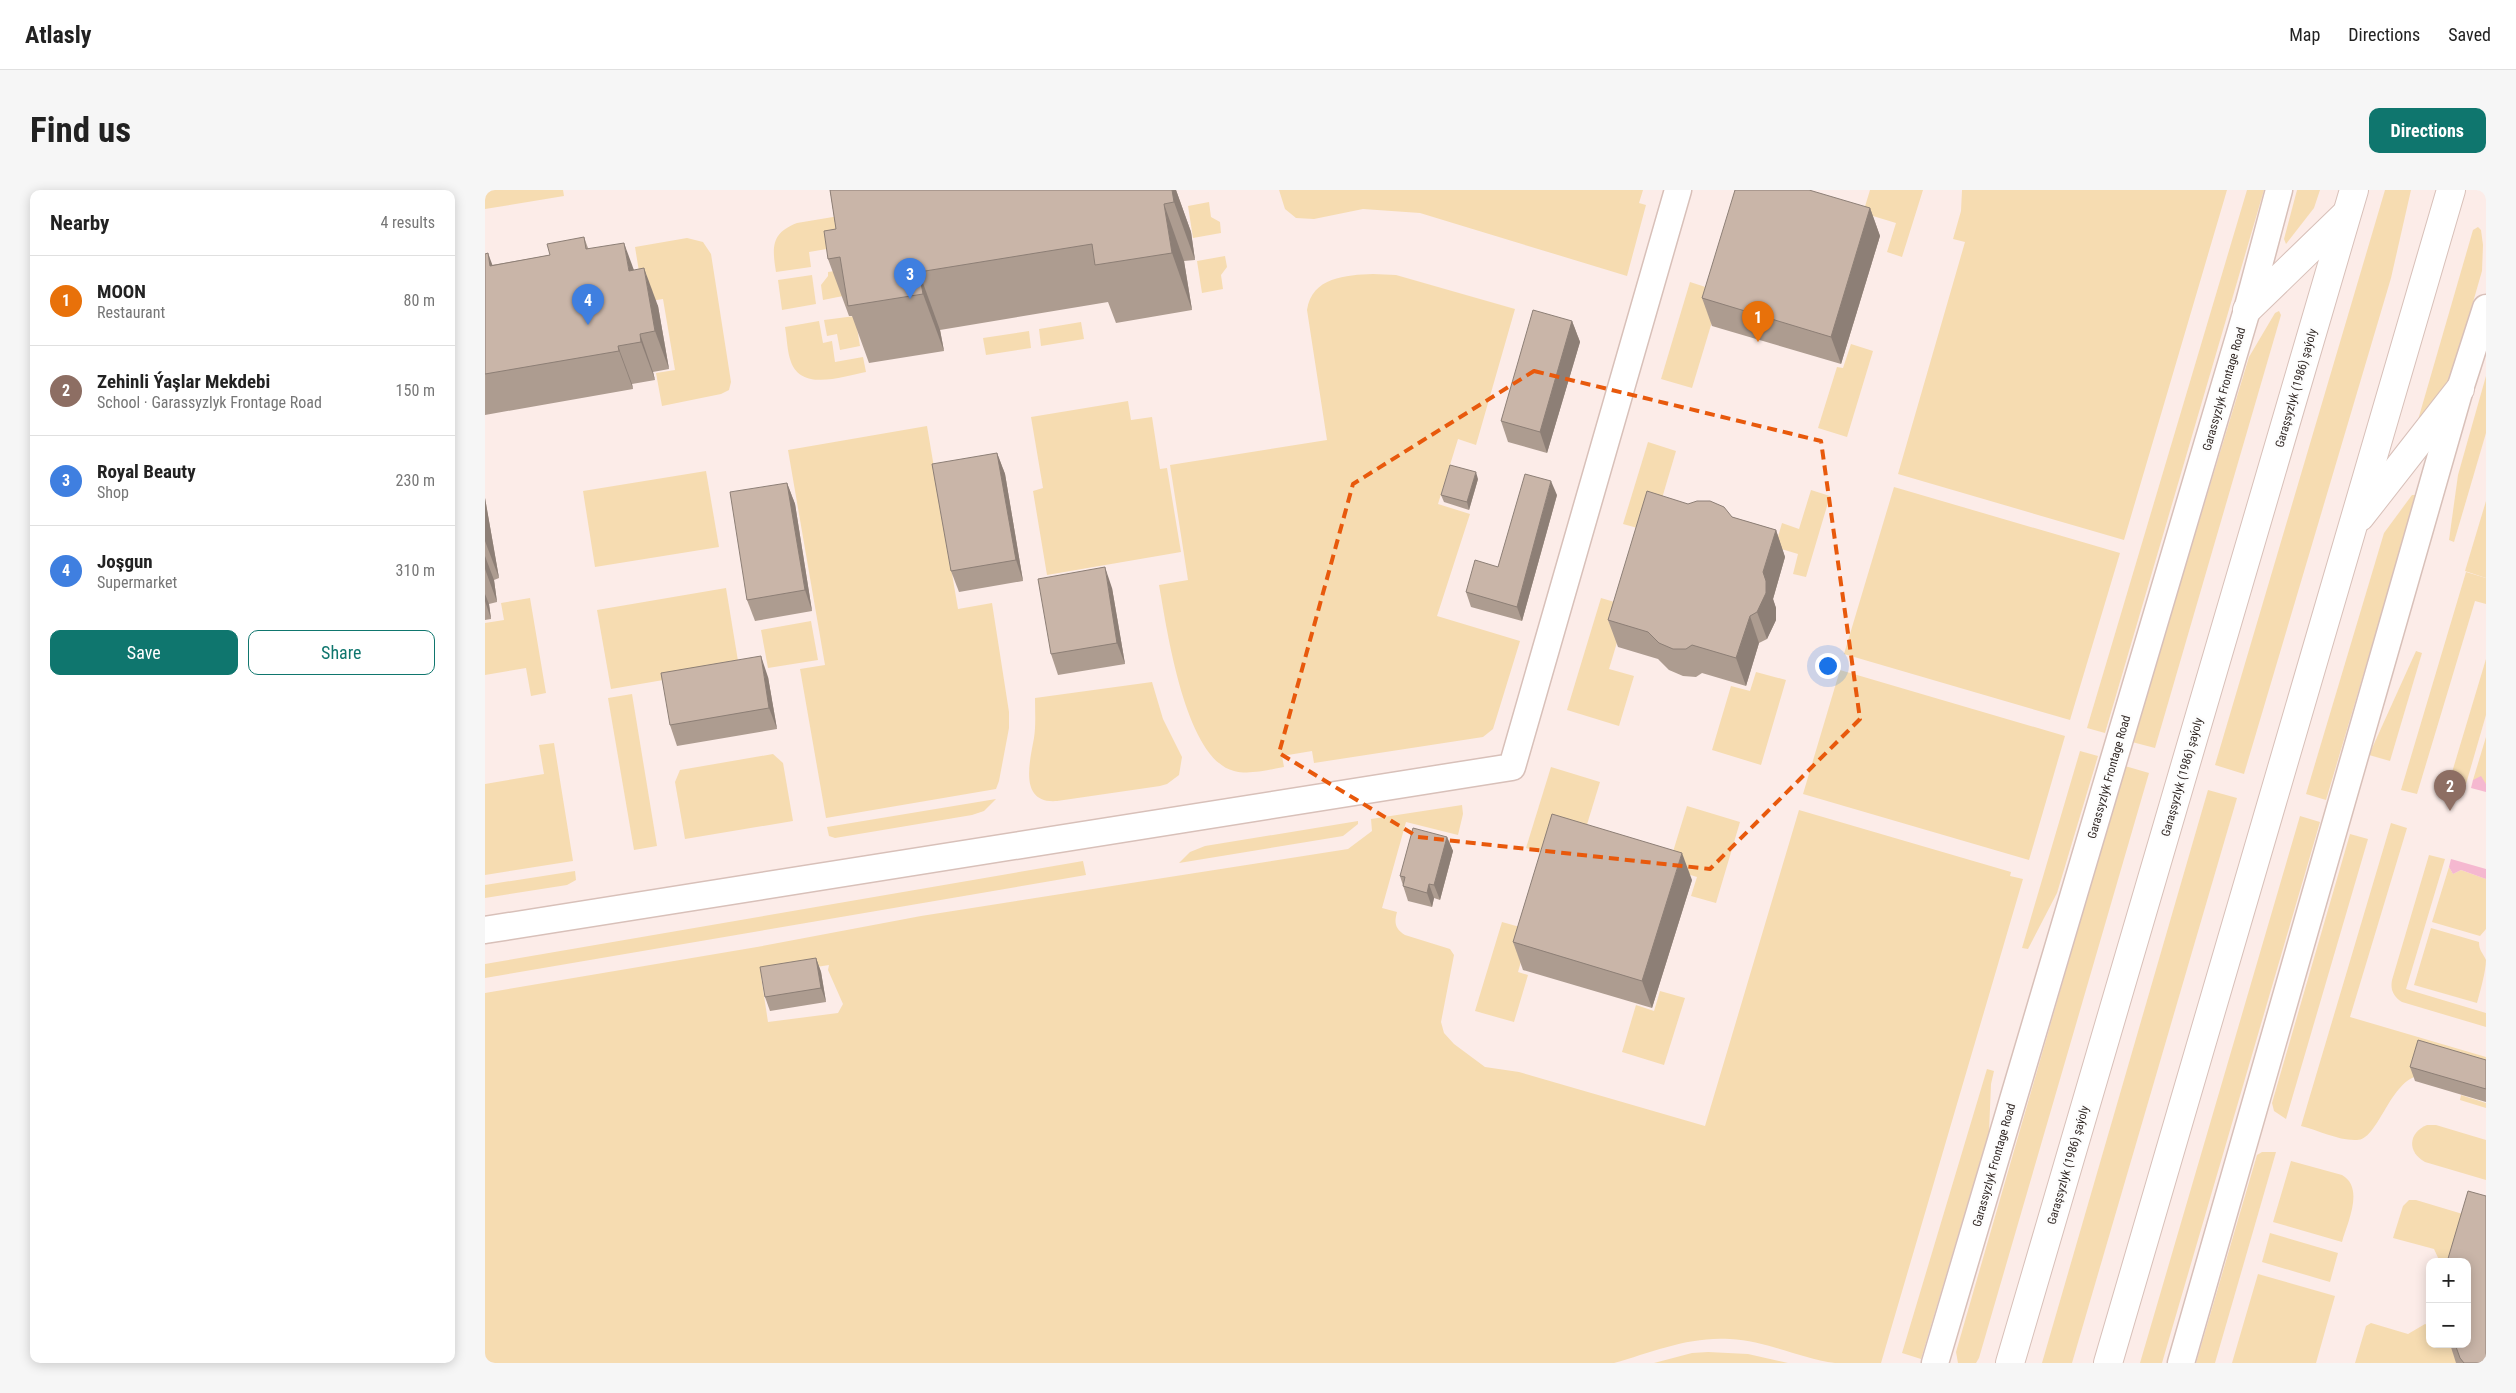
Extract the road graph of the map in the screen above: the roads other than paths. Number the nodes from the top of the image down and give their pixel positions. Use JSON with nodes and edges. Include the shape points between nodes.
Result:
{"nodes":[{"id":1,"x":1679,"y":190,"type":"edge"},
{"id":2,"x":2279,"y":190,"type":"edge"},
{"id":3,"x":2451,"y":190,"type":"edge"},
{"id":4,"x":2351,"y":202,"type":"edge"},
{"id":5,"x":2486,"y":308,"type":"edge"},
{"id":6,"x":2247,"y":310,"type":"junction"},
{"id":7,"x":2460,"y":389,"type":"junction"},
{"id":8,"x":2351,"y":528,"type":"junction"},
{"id":9,"x":485,"y":930,"type":"edge"},
{"id":10,"x":1935,"y":1363,"type":"edge"},
{"id":11,"x":2010,"y":1363,"type":"edge"},
{"id":12,"x":2109,"y":1363,"type":"edge"},
{"id":13,"x":2181,"y":1363,"type":"edge"}],
"edges":[{"from":1,"to":9,"type":"street","via":[[1512,767]]},
{"from":2,"to":6,"type":"street","name":"Garassyzlyk Frontage Road"},
{"from":3,"to":8,"type":"main road"},
{"from":4,"to":6,"type":"main road"},
{"from":4,"to":11,"type":"main road","name":"Garaşsyzlyk (1986) şaýoly"},
{"from":5,"to":7,"type":"street"},
{"from":6,"to":10,"type":"street","name":"Garassyzlyk Frontage Road"},
{"from":7,"to":8,"type":"main road"},
{"from":7,"to":13,"type":"street"},
{"from":8,"to":12,"type":"main road"}]}
